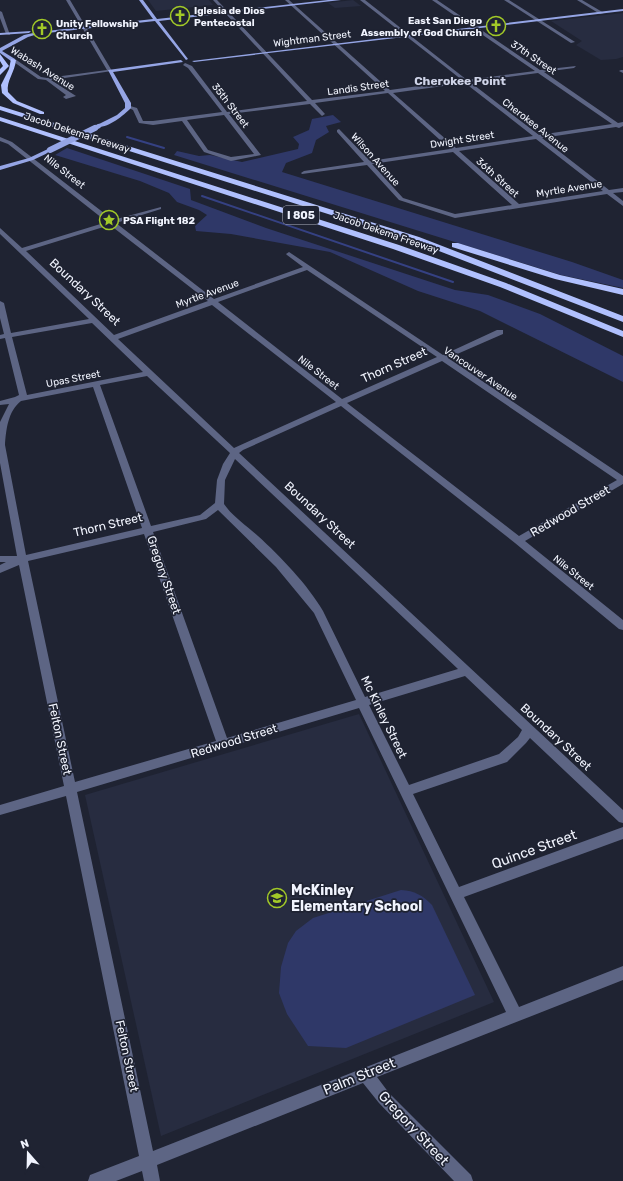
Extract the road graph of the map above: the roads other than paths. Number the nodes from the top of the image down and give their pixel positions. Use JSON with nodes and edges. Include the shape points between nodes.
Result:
{"nodes":[{"id":1,"x":68,"y":0,"type":"edge"},
{"id":2,"x":141,"y":0,"type":"edge"},
{"id":3,"x":215,"y":0,"type":"edge"},
{"id":4,"x":287,"y":0,"type":"edge"},
{"id":5,"x":339,"y":0,"type":"edge"},
{"id":6,"x":362,"y":0,"type":"edge"},
{"id":7,"x":434,"y":0,"type":"edge"},
{"id":8,"x":506,"y":0,"type":"edge"},
{"id":9,"x":579,"y":0,"type":"edge"},
{"id":10,"x":293,"y":5,"type":"junction"},
{"id":11,"x":623,"y":10,"type":"edge"},
{"id":12,"x":0,"y":12,"type":"edge"},
{"id":13,"x":227,"y":12,"type":"junction"},
{"id":14,"x":602,"y":13,"type":"junction"},
{"id":15,"x":156,"y":20,"type":"junction"},
{"id":16,"x":538,"y":20,"type":"junction"},
{"id":17,"x":84,"y":27,"type":"junction"},
{"id":18,"x":475,"y":28,"type":"junction"},
{"id":19,"x":47,"y":31,"type":"junction"},
{"id":20,"x":8,"y":34,"type":"junction"},
{"id":21,"x":0,"y":35,"type":"edge"},
{"id":22,"x":408,"y":36,"type":"junction"},
{"id":23,"x":573,"y":42,"type":"dead end"},
{"id":24,"x":337,"y":44,"type":"junction"},
{"id":25,"x":0,"y":51,"type":"edge"},
{"id":26,"x":263,"y":53,"type":"junction"},
{"id":27,"x":0,"y":56,"type":"edge"},
{"id":28,"x":12,"y":60,"type":"junction"},
{"id":29,"x":2,"y":61,"type":"edge"},
{"id":30,"x":187,"y":63,"type":"junction"},
{"id":31,"x":574,"y":67,"type":"dead end"},
{"id":32,"x":110,"y":71,"type":"junction"},
{"id":33,"x":539,"y":72,"type":"junction"},
{"id":34,"x":0,"y":73,"type":"edge"},
{"id":35,"x":47,"y":79,"type":"junction"},
{"id":36,"x":466,"y":82,"type":"junction"},
{"id":37,"x":390,"y":92,"type":"junction"},
{"id":38,"x":66,"y":97,"type":"dead end"},
{"id":39,"x":311,"y":102,"type":"junction"},
{"id":40,"x":129,"y":106,"type":"junction"},
{"id":41,"x":0,"y":108,"type":"edge"},
{"id":42,"x":226,"y":113,"type":"junction"},
{"id":43,"x":322,"y":114,"type":"dead end"},
{"id":44,"x":0,"y":119,"type":"edge"},
{"id":45,"x":184,"y":119,"type":"junction"},
{"id":46,"x":0,"y":126,"type":"edge"},
{"id":47,"x":621,"y":126,"type":"edge"},
{"id":48,"x":339,"y":131,"type":"dead end"},
{"id":49,"x":92,"y":137,"type":"junction"},
{"id":50,"x":538,"y":137,"type":"junction"},
{"id":51,"x":0,"y":140,"type":"edge"},
{"id":52,"x":455,"y":150,"type":"junction"},
{"id":53,"x":31,"y":159,"type":"junction"},
{"id":54,"x":368,"y":163,"type":"junction"},
{"id":55,"x":147,"y":166,"type":"junction"},
{"id":56,"x":0,"y":168,"type":"edge"},
{"id":57,"x":304,"y":173,"type":"dead end"},
{"id":58,"x":623,"y":190,"type":"edge"},
{"id":59,"x":608,"y":192,"type":"junction"},
{"id":60,"x":401,"y":199,"type":"joint"},
{"id":61,"x":623,"y":204,"type":"edge"},
{"id":62,"x":518,"y":207,"type":"junction"},
{"id":63,"x":159,"y":208,"type":"dead end"},
{"id":64,"x":114,"y":222,"type":"junction"},
{"id":65,"x":368,"y":224,"type":"junction"},
{"id":66,"x":0,"y":230,"type":"edge"},
{"id":67,"x":3,"y":236,"type":"edge"},
{"id":68,"x":22,"y":250,"type":"junction"},
{"id":69,"x":288,"y":254,"type":"dead end"},
{"id":70,"x":308,"y":267,"type":"junction"},
{"id":71,"x":454,"y":267,"type":"junction"},
{"id":72,"x":623,"y":292,"type":"edge"},
{"id":73,"x":213,"y":302,"type":"junction"},
{"id":74,"x":0,"y":303,"type":"edge"},
{"id":75,"x":623,"y":319,"type":"edge"},
{"id":76,"x":95,"y":320,"type":"junction"},
{"id":77,"x":500,"y":332,"type":"dead end"},
{"id":78,"x":623,"y":334,"type":"edge"},
{"id":79,"x":8,"y":335,"type":"junction"},
{"id":80,"x":0,"y":337,"type":"edge"},
{"id":81,"x":114,"y":338,"type":"junction"},
{"id":82,"x":623,"y":343,"type":"edge"},
{"id":83,"x":442,"y":358,"type":"junction"},
{"id":84,"x":149,"y":373,"type":"junction"},
{"id":85,"x":96,"y":384,"type":"junction"},
{"id":86,"x":20,"y":399,"type":"junction"},
{"id":87,"x":0,"y":403,"type":"edge"},
{"id":88,"x":341,"y":403,"type":"junction"},
{"id":89,"x":234,"y":452,"type":"junction"},
{"id":90,"x":623,"y":480,"type":"edge"},
{"id":91,"x":219,"y":504,"type":"junction"},
{"id":92,"x":147,"y":529,"type":"junction"},
{"id":93,"x":518,"y":541,"type":"junction"},
{"id":94,"x":0,"y":559,"type":"edge"},
{"id":95,"x":22,"y":559,"type":"junction"},
{"id":96,"x":0,"y":569,"type":"edge"},
{"id":97,"x":623,"y":626,"type":"edge"},
{"id":98,"x":467,"y":672,"type":"junction"},
{"id":99,"x":363,"y":702,"type":"junction"},
{"id":100,"x":529,"y":728,"type":"junction"},
{"id":101,"x":223,"y":744,"type":"junction"},
{"id":102,"x":70,"y":789,"type":"junction"},
{"id":103,"x":406,"y":791,"type":"junction"},
{"id":104,"x":0,"y":810,"type":"edge"},
{"id":105,"x":623,"y":818,"type":"edge"},
{"id":106,"x":623,"y":833,"type":"edge"},
{"id":107,"x":456,"y":894,"type":"junction"},
{"id":108,"x":623,"y":973,"type":"edge"},
{"id":109,"x":515,"y":1015,"type":"junction"},
{"id":110,"x":365,"y":1074,"type":"junction"},
{"id":111,"x":148,"y":1161,"type":"junction"},
{"id":112,"x":96,"y":1181,"type":"edge"},
{"id":113,"x":152,"y":1181,"type":"edge"},
{"id":114,"x":465,"y":1181,"type":"edge"}],
"edges":[{"from":1,"to":17,"type":"street"},
{"from":2,"to":15,"type":"main road","name":"35th Street"},
{"from":3,"to":13,"type":"street"},
{"from":4,"to":10,"type":"street","name":"36th Street"},
{"from":5,"to":10,"type":"main road"},
{"from":6,"to":22,"type":"street","name":"Cherokee Avenue"},
{"from":7,"to":18,"type":"street","name":"37th Street"},
{"from":8,"to":16,"type":"street"},
{"from":9,"to":14,"type":"street"},
{"from":10,"to":13,"type":"main road"},
{"from":10,"to":24,"type":"street","name":"36th Street"},
{"from":11,"to":14,"type":"main road","name":"Wightman Street"},
{"from":12,"to":20,"type":"street"},
{"from":13,"to":15,"type":"main road"},
{"from":13,"to":26,"type":"street"},
{"from":14,"to":16,"type":"main road","name":"Wightman Street"},
{"from":15,"to":17,"type":"main road"},
{"from":15,"to":30,"type":"main road","name":"35th Street"},
{"from":16,"to":18,"type":"main road","name":"Wightman Street"},
{"from":16,"to":23,"type":"street"},
{"from":17,"to":19,"type":"main road"},
{"from":17,"to":32,"type":"street"},
{"from":18,"to":22,"type":"main road","name":"Wightman Street"},
{"from":18,"to":33,"type":"street","name":"37th Street"},
{"from":19,"to":20,"type":"main road"},
{"from":19,"to":25,"type":"main road","via":[[26,36]]},
{"from":20,"to":21,"type":"main road"},
{"from":22,"to":24,"type":"main road","name":"Wightman Street"},
{"from":22,"to":36,"type":"street","name":"Cherokee Avenue"},
{"from":24,"to":26,"type":"main road","name":"Wightman Street"},
{"from":24,"to":37,"type":"street","name":"36th Street"},
{"from":25,"to":28,"type":"main road","name":"Wabash Avenue"},
{"from":26,"to":30,"type":"main road","name":"Wightman Street"},
{"from":26,"to":39,"type":"street"},
{"from":27,"to":29,"type":"highway"},
{"from":28,"to":35,"type":"street","name":"Wabash Avenue","via":[[40,78]]},
{"from":28,"to":49,"type":"highway","via":[[12,69],[4,85],[8,97],[19,104],[79,127]]},
{"from":29,"to":34,"type":"highway","via":[[6,66]]},
{"from":30,"to":32,"type":"main road","name":"Wightman Street"},
{"from":30,"to":42,"type":"street","name":"35th Street"},
{"from":31,"to":33,"type":"street","name":"Landis Street"},
{"from":32,"to":35,"type":"street","name":"Wightman Street"},
{"from":32,"to":40,"type":"main road"},
{"from":33,"to":36,"type":"street","name":"Landis Street"},
{"from":33,"to":47,"type":"street","name":"37th Street"},
{"from":35,"to":38,"type":"street","name":"Wabash Avenue","via":[[73,96]]},
{"from":36,"to":37,"type":"street","name":"Landis Street"},
{"from":36,"to":50,"type":"street","name":"Cherokee Avenue"},
{"from":37,"to":39,"type":"street","name":"Landis Street"},
{"from":37,"to":52,"type":"street","name":"36th Street"},
{"from":39,"to":42,"type":"street","name":"Landis Street"},
{"from":39,"to":43,"type":"street"},
{"from":40,"to":45,"type":"street","name":"Landis Street","via":[[135,109],[139,121],[144,123]]},
{"from":40,"to":53,"type":"main road","bridge":true,"via":[[125,112]]},
{"from":41,"to":49,"type":"highway","name":"Jacob Dekema Freeway","number":"I 805"},
{"from":42,"to":45,"type":"street","name":"Landis Street"},
{"from":42,"to":45,"type":"street","name":"35th Street","via":[[258,155],[231,159],[206,151]]},
{"from":44,"to":55,"type":"highway","name":"Jacob Dekema Freeway","number":"I 805"},
{"from":46,"to":55,"type":"highway"},
{"from":47,"to":50,"type":"street","name":"Dwight Street"},
{"from":48,"to":54,"type":"street","name":"Wilson Avenue"},
{"from":49,"to":65,"type":"highway","name":"Jacob Dekema Freeway","number":"I 805"},
{"from":50,"to":52,"type":"street","name":"Dwight Street"},
{"from":50,"to":59,"type":"street","name":"Cherokee Avenue"},
{"from":51,"to":53,"type":"street","name":"Nile Street","via":[[10,143]]},
{"from":52,"to":54,"type":"street","name":"Dwight Street"},
{"from":52,"to":62,"type":"street","name":"36th Street"},
{"from":53,"to":56,"type":"main road"},
{"from":53,"to":64,"type":"street","name":"Nile Street"},
{"from":54,"to":57,"type":"street","name":"Dwight Street"},
{"from":54,"to":60,"type":"street","name":"Wilson Avenue"},
{"from":55,"to":71,"type":"highway","name":"Jacob Dekema Freeway","number":"I 805","via":[[339,227]]},
{"from":58,"to":59,"type":"street","name":"Myrtle Avenue"},
{"from":59,"to":61,"type":"street","name":"Cherokee Avenue"},
{"from":59,"to":62,"type":"street","name":"Myrtle Avenue"},
{"from":60,"to":62,"type":"street","name":"Myrtle Avenue","via":[[455,216]]},
{"from":63,"to":64,"type":"street"},
{"from":64,"to":68,"type":"street"},
{"from":64,"to":73,"type":"street","name":"Nile Street"},
{"from":65,"to":72,"type":"highway","via":[[413,231],[558,277]]},
{"from":65,"to":75,"type":"highway","name":"Jacob Dekema Freeway","number":"I 805","via":[[471,259]]},
{"from":66,"to":67,"type":"street","name":"Boundary Street"},
{"from":67,"to":68,"type":"street","name":"Boundary Street"},
{"from":68,"to":76,"type":"street","name":"Boundary Street"},
{"from":69,"to":70,"type":"street","name":"Vancouver Avenue"},
{"from":70,"to":73,"type":"street","name":"Myrtle Avenue"},
{"from":70,"to":83,"type":"street","name":"Vancouver Avenue"},
{"from":71,"to":78,"type":"highway","name":"Jacob Dekema Freeway","number":"I 805","via":[[548,302]]},
{"from":71,"to":82,"type":"highway"},
{"from":73,"to":81,"type":"street","name":"Myrtle Avenue"},
{"from":73,"to":88,"type":"street","name":"Nile Street"},
{"from":74,"to":79,"type":"street"},
{"from":76,"to":79,"type":"street"},
{"from":76,"to":81,"type":"street","name":"Boundary Street"},
{"from":77,"to":83,"type":"street","name":"Thorn Street"},
{"from":79,"to":80,"type":"street"},
{"from":79,"to":86,"type":"street","via":[[23,394]]},
{"from":81,"to":84,"type":"street","name":"Boundary Street"},
{"from":83,"to":88,"type":"street","name":"Thorn Street"},
{"from":83,"to":90,"type":"street","name":"Vancouver Avenue"},
{"from":84,"to":85,"type":"street","name":"Upas Street"},
{"from":84,"to":89,"type":"street","name":"Boundary Street"},
{"from":85,"to":86,"type":"street","name":"Upas Street"},
{"from":85,"to":92,"type":"street","name":"Gregory Street"},
{"from":86,"to":87,"type":"street","name":"Upas Street"},
{"from":86,"to":95,"type":"street","name":"Felton Street","via":[[12,404],[6,417],[0,445]]},
{"from":88,"to":89,"type":"street","name":"Thorn Street"},
{"from":88,"to":93,"type":"street","name":"Nile Street"},
{"from":89,"to":91,"type":"street","via":[[220,486]]},
{"from":89,"to":98,"type":"street","name":"Boundary Street"},
{"from":90,"to":93,"type":"street","name":"Redwood Street"},
{"from":91,"to":92,"type":"street","name":"Thorn Street","via":[[203,517]]},
{"from":91,"to":99,"type":"street","name":"Mc Kinley Street","via":[[305,592],[318,611]]},
{"from":92,"to":95,"type":"street","name":"Thorn Street"},
{"from":92,"to":101,"type":"street","name":"Gregory Street"},
{"from":93,"to":97,"type":"street","name":"Nile Street"},
{"from":94,"to":95,"type":"street","name":"Thorn Street"},
{"from":95,"to":96,"type":"street","name":"Thorn Street"},
{"from":95,"to":102,"type":"street","name":"Felton Street"},
{"from":98,"to":99,"type":"street","name":"Redwood Street"},
{"from":98,"to":100,"type":"street","name":"Boundary Street"},
{"from":99,"to":101,"type":"street","name":"Redwood Street"},
{"from":99,"to":103,"type":"street","name":"Mc Kinley Street"},
{"from":100,"to":103,"type":"street","via":[[522,740],[503,758]]},
{"from":100,"to":105,"type":"street","name":"Boundary Street"},
{"from":101,"to":102,"type":"street","name":"Redwood Street"},
{"from":102,"to":104,"type":"street","name":"Redwood Street"},
{"from":102,"to":111,"type":"street","name":"Felton Street"},
{"from":103,"to":107,"type":"street","name":"Mc Kinley Street"},
{"from":106,"to":107,"type":"street","name":"Quince Street"},
{"from":107,"to":109,"type":"street","name":"Mc Kinley Street"},
{"from":108,"to":109,"type":"street","name":"Palm Street"},
{"from":109,"to":110,"type":"street","name":"Palm Street"},
{"from":110,"to":111,"type":"street","name":"Palm Street"},
{"from":110,"to":114,"type":"street","name":"Gregory Street","via":[[384,1098]]},
{"from":111,"to":112,"type":"street","name":"Palm Street"},
{"from":111,"to":113,"type":"street","name":"Felton Street"}]}
